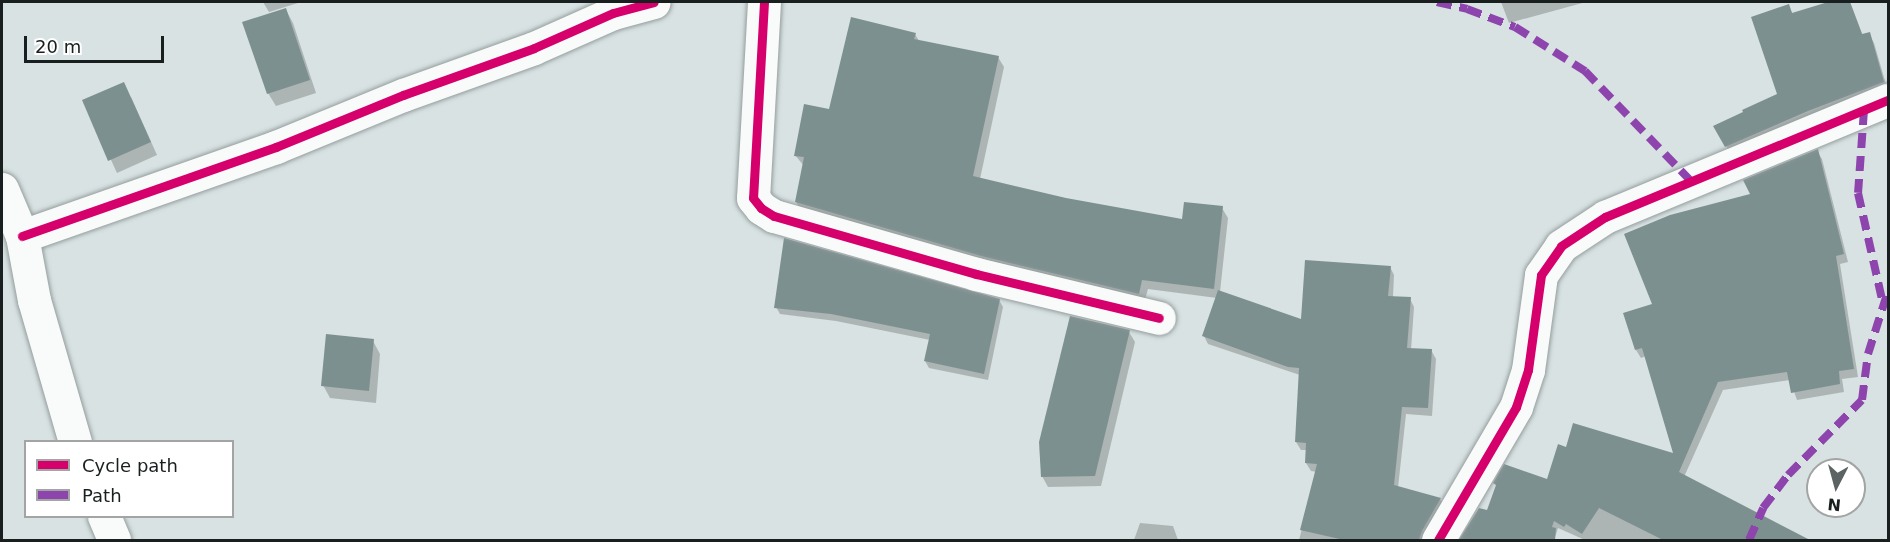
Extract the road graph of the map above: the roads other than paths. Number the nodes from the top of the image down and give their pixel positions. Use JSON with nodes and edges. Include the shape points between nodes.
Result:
{"nodes":[{"id":1,"x":654,"y":2,"type":"edge"},
{"id":2,"x":764,"y":2,"type":"edge"},
{"id":3,"x":1888,"y":100,"type":"edge"},
{"id":4,"x":2,"y":189,"type":"edge"},
{"id":5,"x":22,"y":236,"type":"junction"},
{"id":6,"x":1159,"y":318,"type":"dead end"},
{"id":7,"x":75,"y":440,"type":"edge"},
{"id":8,"x":105,"y":518,"type":"edge"},
{"id":9,"x":114,"y":540,"type":"edge"},
{"id":10,"x":1438,"y":540,"type":"edge"}],
"edges":[{"from":1,"to":5,"type":"street","via":[[614,13],[534,48],[276,147]]},
{"from":2,"to":6,"type":"street","via":[[753,198],[761,208],[774,216],[976,274]]},
{"from":3,"to":10,"type":"street","via":[[1605,217],[1562,246],[1541,275],[1528,370],[1516,407]]},
{"from":4,"to":5,"type":"street"},
{"from":5,"to":7,"type":"street","via":[[34,300]]},
{"from":8,"to":9,"type":"street"}]}
